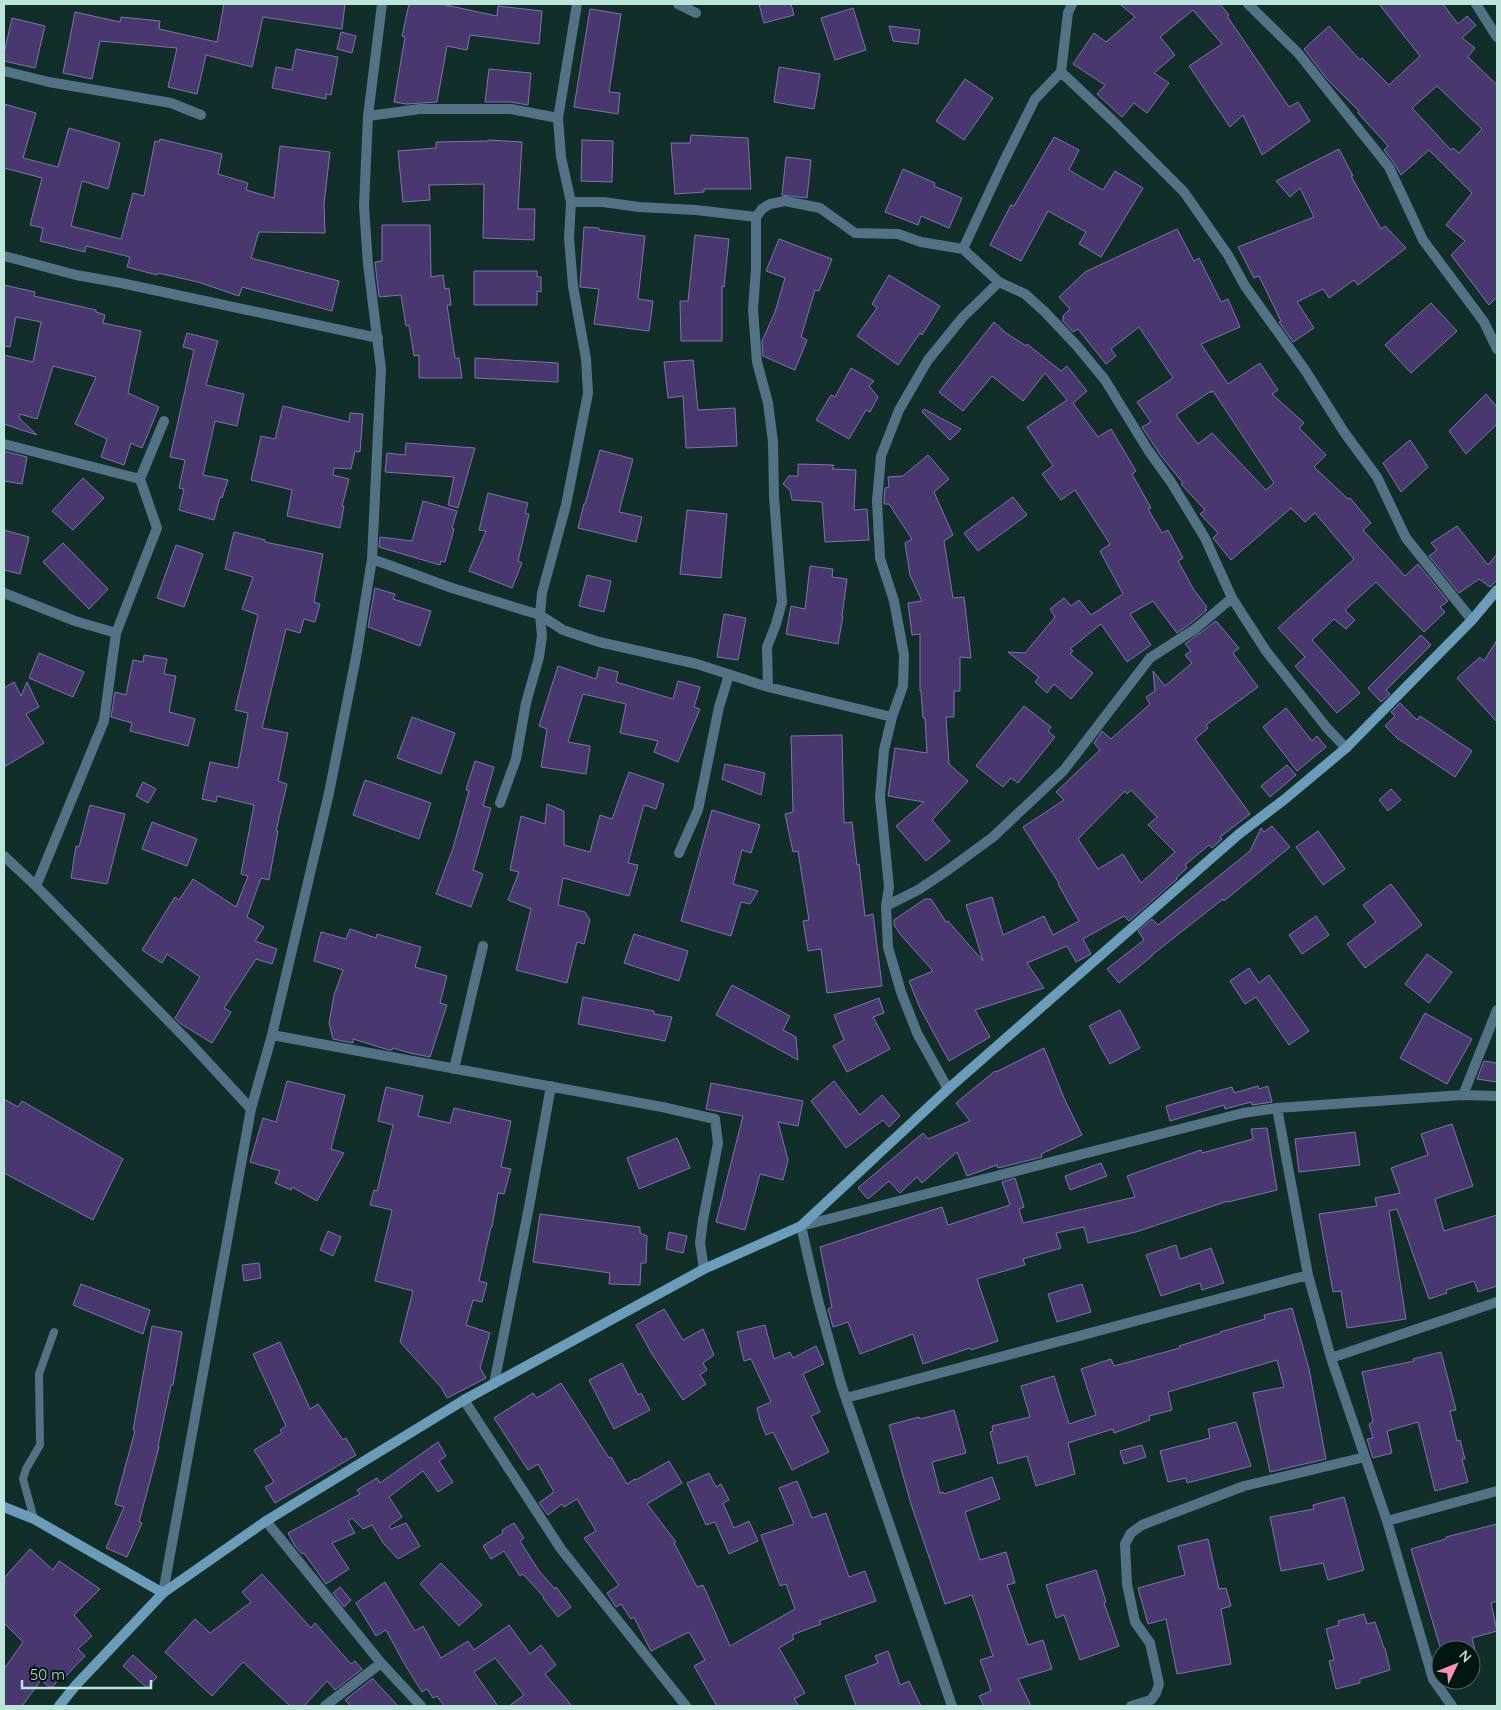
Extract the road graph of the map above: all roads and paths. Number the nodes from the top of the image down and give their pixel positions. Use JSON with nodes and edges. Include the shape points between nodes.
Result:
{"nodes":[{"id":1,"x":382,"y":4,"type":"edge"},
{"id":2,"x":577,"y":4,"type":"edge"},
{"id":3,"x":678,"y":4,"type":"edge"},
{"id":4,"x":1072,"y":4,"type":"edge"},
{"id":5,"x":1248,"y":4,"type":"edge"},
{"id":6,"x":1476,"y":4,"type":"edge"},
{"id":7,"x":696,"y":12,"type":"dead end"},
{"id":8,"x":1497,"y":37,"type":"edge"},
{"id":9,"x":4,"y":70,"type":"edge"},
{"id":10,"x":1061,"y":72,"type":"junction"},
{"id":11,"x":202,"y":114,"type":"dead end"},
{"id":12,"x":368,"y":116,"type":"junction"},
{"id":13,"x":558,"y":118,"type":"junction"},
{"id":14,"x":571,"y":202,"type":"junction"},
{"id":15,"x":756,"y":217,"type":"junction"},
{"id":16,"x":963,"y":249,"type":"junction"},
{"id":17,"x":4,"y":256,"type":"edge"},
{"id":18,"x":999,"y":282,"type":"junction"},
{"id":19,"x":378,"y":338,"type":"junction"},
{"id":20,"x":1497,"y":349,"type":"edge"},
{"id":21,"x":164,"y":421,"type":"dead end"},
{"id":22,"x":4,"y":444,"type":"edge"},
{"id":23,"x":140,"y":479,"type":"junction"},
{"id":24,"x":372,"y":559,"type":"junction"},
{"id":25,"x":1497,"y":590,"type":"edge"},
{"id":26,"x":4,"y":593,"type":"edge"},
{"id":27,"x":1232,"y":598,"type":"junction"},
{"id":28,"x":540,"y":615,"type":"junction"},
{"id":29,"x":1472,"y":620,"type":"junction"},
{"id":30,"x":116,"y":633,"type":"junction"},
{"id":31,"x":729,"y":675,"type":"junction"},
{"id":32,"x":768,"y":687,"type":"junction"},
{"id":33,"x":892,"y":717,"type":"junction"},
{"id":34,"x":1346,"y":748,"type":"junction"},
{"id":35,"x":500,"y":803,"type":"dead end"},
{"id":36,"x":679,"y":853,"type":"dead end"},
{"id":37,"x":4,"y":856,"type":"edge"},
{"id":38,"x":36,"y":886,"type":"junction"},
{"id":39,"x":886,"y":906,"type":"junction"},
{"id":40,"x":484,"y":946,"type":"dead end"},
{"id":41,"x":1497,"y":1010,"type":"edge"},
{"id":42,"x":272,"y":1035,"type":"junction"},
{"id":43,"x":454,"y":1069,"type":"junction"},
{"id":44,"x":551,"y":1086,"type":"junction"},
{"id":45,"x":948,"y":1089,"type":"junction"},
{"id":46,"x":1463,"y":1095,"type":"junction"},
{"id":47,"x":1497,"y":1096,"type":"edge"},
{"id":48,"x":1277,"y":1108,"type":"junction"},
{"id":49,"x":251,"y":1109,"type":"junction"},
{"id":50,"x":802,"y":1226,"type":"junction"},
{"id":51,"x":704,"y":1269,"type":"junction"},
{"id":52,"x":1308,"y":1276,"type":"junction"},
{"id":53,"x":1497,"y":1302,"type":"edge"},
{"id":54,"x":1497,"y":1307,"type":"edge"},
{"id":55,"x":54,"y":1332,"type":"dead end"},
{"id":56,"x":1331,"y":1358,"type":"junction"},
{"id":57,"x":494,"y":1384,"type":"junction"},
{"id":58,"x":846,"y":1398,"type":"junction"},
{"id":59,"x":464,"y":1400,"type":"junction"},
{"id":60,"x":1365,"y":1457,"type":"junction"},
{"id":61,"x":1497,"y":1491,"type":"edge"},
{"id":62,"x":4,"y":1507,"type":"edge"},
{"id":63,"x":34,"y":1519,"type":"junction"},
{"id":64,"x":266,"y":1521,"type":"junction"},
{"id":65,"x":1387,"y":1521,"type":"junction"},
{"id":66,"x":163,"y":1593,"type":"junction"},
{"id":67,"x":381,"y":1663,"type":"junction"},
{"id":68,"x":59,"y":1706,"type":"edge"},
{"id":69,"x":325,"y":1706,"type":"edge"},
{"id":70,"x":421,"y":1706,"type":"edge"},
{"id":71,"x":686,"y":1706,"type":"edge"},
{"id":72,"x":952,"y":1706,"type":"edge"},
{"id":73,"x":1131,"y":1706,"type":"edge"},
{"id":74,"x":1452,"y":1706,"type":"edge"}],
"edges":[{"from":1,"to":12,"type":"street"},
{"from":2,"to":13,"type":"street"},
{"from":3,"to":7,"type":"street"},
{"from":4,"to":10,"type":"street","via":[[1068,13]]},
{"from":5,"to":20,"type":"street","via":[[1298,53],[1389,168],[1423,240],[1484,322]]},
{"from":6,"to":8,"type":"street"},
{"from":9,"to":11,"type":"street","via":[[48,82],[172,103]]},
{"from":10,"to":16,"type":"street","via":[[1035,99]]},
{"from":10,"to":29,"type":"street","via":[[1184,192],[1377,477],[1406,538]]},
{"from":12,"to":13,"type":"street","via":[[420,109],[511,109]]},
{"from":12,"to":19,"type":"street","via":[[364,206]]},
{"from":13,"to":14,"type":"street","via":[[561,158]]},
{"from":14,"to":15,"type":"street","via":[[706,210]]},
{"from":14,"to":28,"type":"street","via":[[572,286],[586,359],[588,393],[566,505],[542,593]]},
{"from":15,"to":16,"type":"street","via":[[770,204],[800,203],[820,208],[855,233],[898,234],[921,242]]},
{"from":15,"to":32,"type":"street","via":[[753,310],[757,362],[768,404],[773,442],[782,602],[767,647]]},
{"from":16,"to":18,"type":"street"},
{"from":17,"to":19,"type":"street","via":[[76,275]]},
{"from":18,"to":27,"type":"street","via":[[1025,294],[1045,312],[1104,380],[1205,538]]},
{"from":18,"to":33,"type":"street","via":[[963,317],[928,360],[899,410],[881,456],[877,501],[880,558],[894,601],[904,655],[902,686]]},
{"from":19,"to":24,"type":"street","via":[[381,368]]},
{"from":21,"to":23,"type":"street"},
{"from":22,"to":23,"type":"street"},
{"from":23,"to":30,"type":"street","via":[[156,528]]},
{"from":24,"to":28,"type":"street"},
{"from":24,"to":42,"type":"street","via":[[329,793]]},
{"from":25,"to":29,"type":"street"},
{"from":26,"to":30,"type":"street"},
{"from":27,"to":34,"type":"street","via":[[1266,651]]},
{"from":27,"to":39,"type":"street","via":[[1195,629],[1150,658],[1064,770],[993,837],[918,890]]},
{"from":28,"to":31,"type":"street","via":[[563,630],[599,642],[697,664]]},
{"from":28,"to":35,"type":"street","via":[[539,657],[526,703],[516,759]]},
{"from":29,"to":34,"type":"street"},
{"from":30,"to":38,"type":"street","via":[[104,721]]},
{"from":31,"to":32,"type":"street"},
{"from":31,"to":36,"type":"street","via":[[719,707],[698,810]]},
{"from":32,"to":33,"type":"street"},
{"from":33,"to":39,"type":"street","via":[[884,750],[880,797],[890,887]]},
{"from":34,"to":45,"type":"street","via":[[1239,834]]},
{"from":37,"to":38,"type":"street"},
{"from":38,"to":49,"type":"street"},
{"from":39,"to":45,"type":"street","via":[[888,947],[900,992],[917,1034]]},
{"from":40,"to":43,"type":"street"},
{"from":41,"to":46,"type":"street"},
{"from":42,"to":43,"type":"street"},
{"from":42,"to":49,"type":"street"},
{"from":43,"to":44,"type":"street"},
{"from":44,"to":51,"type":"street","via":[[716,1119],[718,1143],[700,1243]]},
{"from":44,"to":57,"type":"street"},
{"from":45,"to":50,"type":"street"},
{"from":46,"to":47,"type":"street"},
{"from":46,"to":48,"type":"street"},
{"from":48,"to":50,"type":"street","via":[[1233,1115]]},
{"from":48,"to":52,"type":"street"},
{"from":49,"to":66,"type":"street"},
{"from":50,"to":51,"type":"street"},
{"from":50,"to":58,"type":"street","via":[[818,1300]]},
{"from":51,"to":57,"type":"street"},
{"from":52,"to":56,"type":"street"},
{"from":52,"to":58,"type":"street"},
{"from":53,"to":56,"type":"street"},
{"from":54,"to":56,"type":"street"},
{"from":55,"to":63,"type":"lane","via":[[39,1374],[40,1445],[23,1479]]},
{"from":56,"to":60,"type":"street"},
{"from":57,"to":59,"type":"street"},
{"from":58,"to":72,"type":"street"},
{"from":59,"to":64,"type":"street"},
{"from":59,"to":71,"type":"street","via":[[561,1549]]},
{"from":60,"to":65,"type":"street"},
{"from":60,"to":73,"type":"street","via":[[1244,1486],[1142,1525],[1131,1533],[1125,1544],[1127,1584],[1135,1622],[1150,1643],[1159,1684],[1151,1700]]},
{"from":61,"to":65,"type":"street"},
{"from":62,"to":63,"type":"street"},
{"from":63,"to":66,"type":"street"},
{"from":64,"to":66,"type":"street"},
{"from":64,"to":67,"type":"street"},
{"from":65,"to":74,"type":"street","via":[[1433,1679]]},
{"from":66,"to":68,"type":"street"},
{"from":67,"to":69,"type":"street"},
{"from":67,"to":70,"type":"street"}]}
